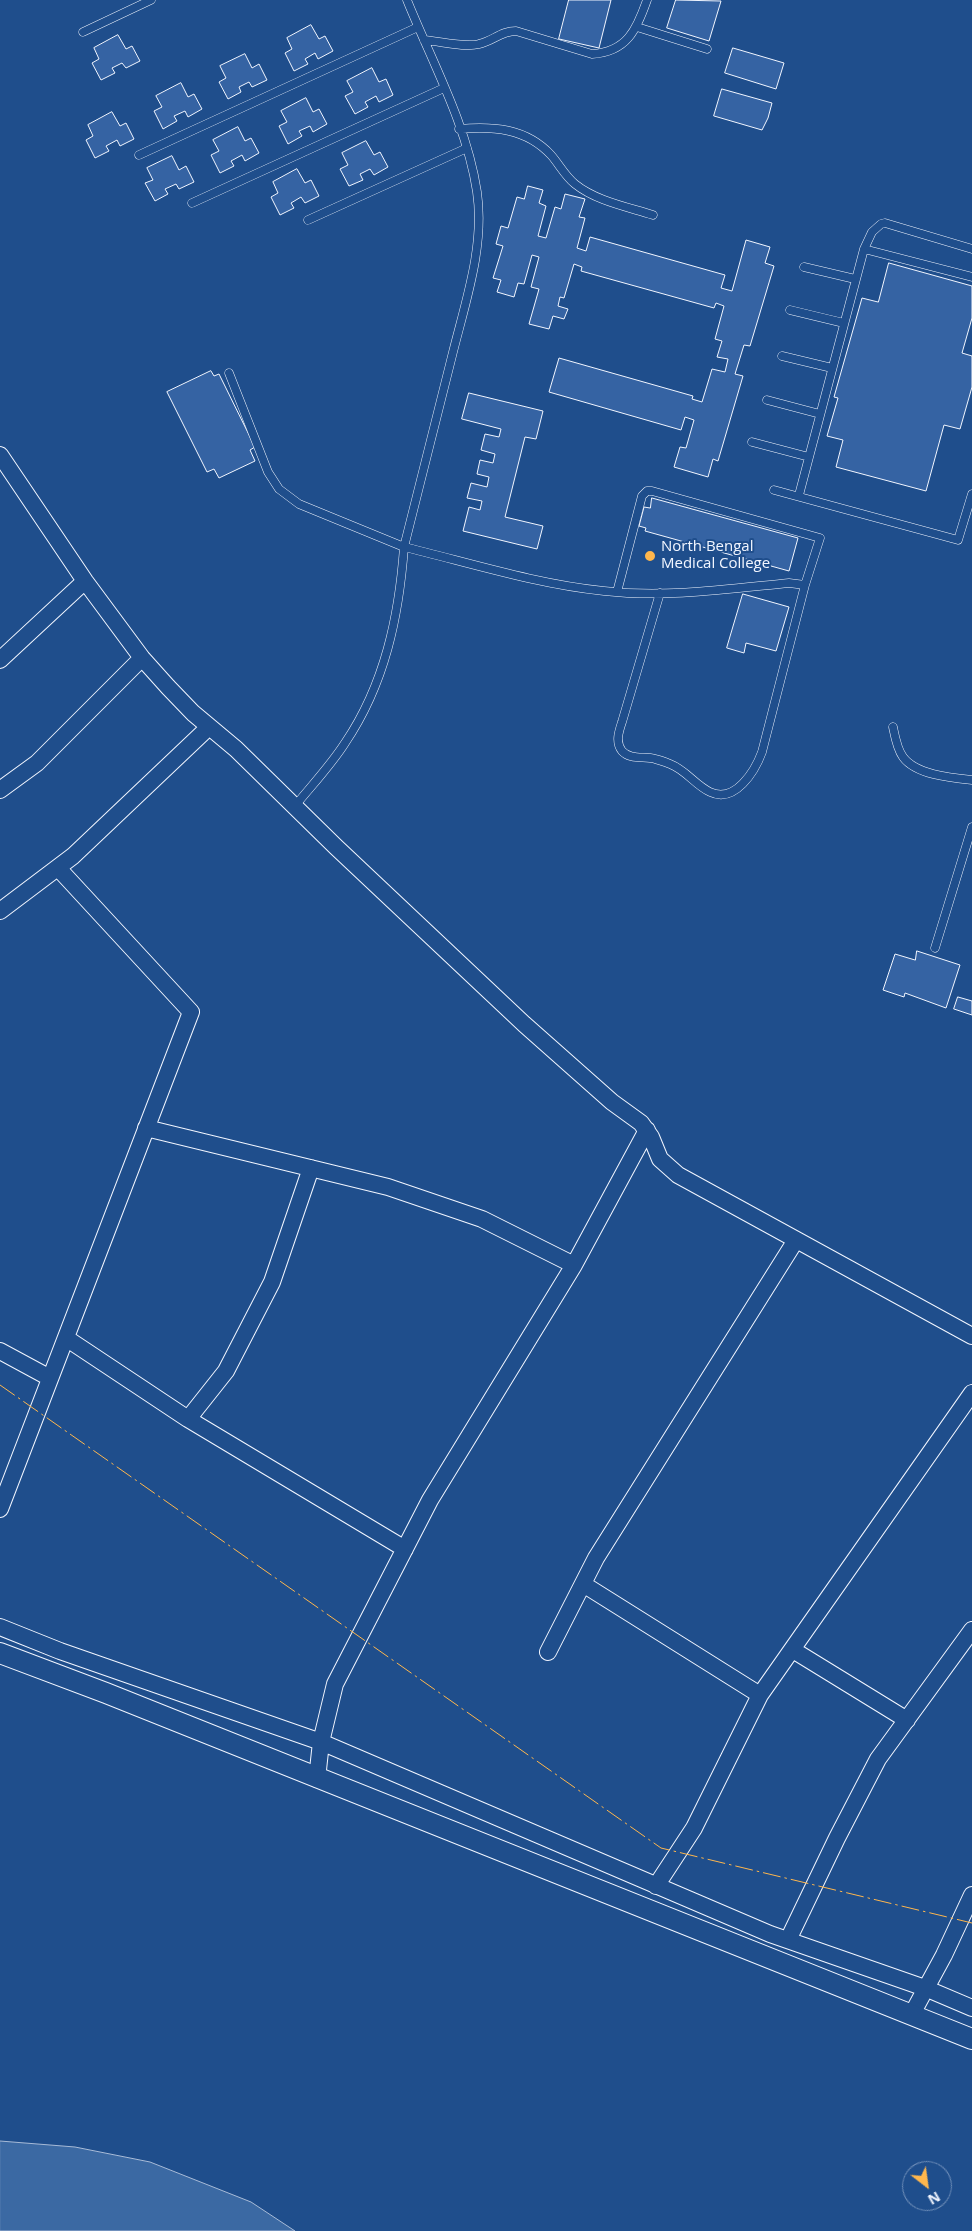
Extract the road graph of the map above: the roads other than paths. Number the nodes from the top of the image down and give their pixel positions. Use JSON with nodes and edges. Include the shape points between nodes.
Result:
{"nodes":[{"id":1,"x":151,"y":0,"type":"edge"},
{"id":2,"x":407,"y":0,"type":"edge"},
{"id":3,"x":647,"y":0,"type":"edge"},
{"id":4,"x":418,"y":27,"type":"junction"},
{"id":5,"x":638,"y":27,"type":"junction"},
{"id":6,"x":84,"y":32,"type":"dead end"},
{"id":7,"x":424,"y":40,"type":"junction"},
{"id":8,"x":707,"y":49,"type":"dead end"},
{"id":9,"x":444,"y":88,"type":"junction"},
{"id":10,"x":460,"y":128,"type":"junction"},
{"id":11,"x":467,"y":148,"type":"junction"},
{"id":12,"x":139,"y":155,"type":"dead end"},
{"id":13,"x":192,"y":203,"type":"dead end"},
{"id":14,"x":653,"y":215,"type":"dead end"},
{"id":15,"x":308,"y":220,"type":"dead end"},
{"id":16,"x":864,"y":249,"type":"junction"},
{"id":17,"x":972,"y":249,"type":"edge"},
{"id":18,"x":804,"y":267,"type":"dead end"},
{"id":19,"x":972,"y":277,"type":"edge"},
{"id":20,"x":855,"y":278,"type":"junction"},
{"id":21,"x":790,"y":310,"type":"dead end"},
{"id":22,"x":844,"y":323,"type":"junction"},
{"id":23,"x":782,"y":356,"type":"dead end"},
{"id":24,"x":832,"y":368,"type":"junction"},
{"id":25,"x":229,"y":373,"type":"dead end"},
{"id":26,"x":767,"y":400,"type":"dead end"},
{"id":27,"x":820,"y":414,"type":"junction"},
{"id":28,"x":752,"y":442,"type":"dead end"},
{"id":29,"x":0,"y":455,"type":"edge"},
{"id":30,"x":808,"y":457,"type":"junction"},
{"id":31,"x":774,"y":490,"type":"dead end"},
{"id":32,"x":972,"y":494,"type":"edge"},
{"id":33,"x":798,"y":496,"type":"junction"},
{"id":34,"x":404,"y":547,"type":"junction"},
{"id":35,"x":85,"y":581,"type":"junction"},
{"id":36,"x":805,"y":585,"type":"junction"},
{"id":37,"x":617,"y":592,"type":"junction"},
{"id":38,"x":660,"y":593,"type":"junction"},
{"id":39,"x":142,"y":658,"type":"junction"},
{"id":40,"x":0,"y":660,"type":"edge"},
{"id":41,"x":209,"y":727,"type":"junction"},
{"id":42,"x":893,"y":727,"type":"dead end"},
{"id":43,"x":972,"y":780,"type":"edge"},
{"id":44,"x":0,"y":790,"type":"edge"},
{"id":45,"x":295,"y":806,"type":"junction"},
{"id":46,"x":972,"y":827,"type":"edge"},
{"id":47,"x":58,"y":868,"type":"junction"},
{"id":48,"x":0,"y":911,"type":"edge"},
{"id":49,"x":936,"y":948,"type":"dead end"},
{"id":50,"x":146,"y":1128,"type":"junction"},
{"id":51,"x":647,"y":1130,"type":"junction"},
{"id":52,"x":311,"y":1168,"type":"junction"},
{"id":53,"x":796,"y":1240,"type":"junction"},
{"id":54,"x":574,"y":1265,"type":"junction"},
{"id":55,"x":972,"y":1336,"type":"edge"},
{"id":56,"x":66,"y":1338,"type":"junction"},
{"id":57,"x":0,"y":1351,"type":"edge"},
{"id":58,"x":50,"y":1378,"type":"junction"},
{"id":59,"x":972,"y":1393,"type":"edge"},
{"id":60,"x":188,"y":1419,"type":"junction"},
{"id":61,"x":0,"y":1509,"type":"edge"},
{"id":62,"x":405,"y":1549,"type":"junction"},
{"id":63,"x":583,"y":1584,"type":"junction"},
{"id":64,"x":0,"y":1627,"type":"edge"},
{"id":65,"x":972,"y":1630,"type":"edge"},
{"id":66,"x":793,"y":1650,"type":"junction"},
{"id":67,"x":548,"y":1652,"type":"dead end"},
{"id":68,"x":0,"y":1653,"type":"edge"},
{"id":69,"x":760,"y":1695,"type":"junction"},
{"id":70,"x":906,"y":1720,"type":"junction"},
{"id":71,"x":321,"y":1742,"type":"junction"},
{"id":72,"x":317,"y":1779,"type":"junction"},
{"id":73,"x":656,"y":1886,"type":"junction"},
{"id":74,"x":972,"y":1895,"type":"edge"},
{"id":75,"x":788,"y":1940,"type":"junction"},
{"id":76,"x":925,"y":1988,"type":"junction"},
{"id":77,"x":972,"y":2008,"type":"edge"},
{"id":78,"x":912,"y":2014,"type":"junction"},
{"id":79,"x":972,"y":2039,"type":"edge"}],
"edges":[{"from":1,"to":6,"type":"lane"},
{"from":2,"to":4,"type":"lane"},
{"from":3,"to":5,"type":"lane"},
{"from":4,"to":7,"type":"lane"},
{"from":4,"to":12,"type":"lane"},
{"from":5,"to":7,"type":"lane","via":[[622,44],[599,54],[516,31],[505,32],[474,45]]},
{"from":5,"to":8,"type":"lane"},
{"from":7,"to":9,"type":"lane"},
{"from":9,"to":10,"type":"lane"},
{"from":9,"to":13,"type":"lane"},
{"from":10,"to":11,"type":"lane"},
{"from":10,"to":14,"type":"lane","via":[[501,128],[527,137],[543,147],[576,185],[603,199]]},
{"from":11,"to":15,"type":"lane"},
{"from":11,"to":34,"type":"lane","via":[[477,193],[478,242]]},
{"from":16,"to":17,"type":"lane","via":[[872,232],[885,223]]},
{"from":16,"to":19,"type":"lane"},
{"from":16,"to":20,"type":"lane"},
{"from":18,"to":20,"type":"lane"},
{"from":20,"to":22,"type":"lane"},
{"from":21,"to":22,"type":"lane"},
{"from":22,"to":24,"type":"lane"},
{"from":23,"to":24,"type":"lane"},
{"from":24,"to":27,"type":"lane"},
{"from":25,"to":34,"type":"lane","via":[[268,472],[279,489],[299,504]]},
{"from":26,"to":27,"type":"lane"},
{"from":27,"to":30,"type":"lane"},
{"from":28,"to":30,"type":"lane"},
{"from":29,"to":35,"type":"street"},
{"from":30,"to":33,"type":"lane"},
{"from":31,"to":33,"type":"lane"},
{"from":32,"to":33,"type":"lane","via":[[958,540]]},
{"from":34,"to":37,"type":"lane","via":[[558,584]]},
{"from":34,"to":45,"type":"lane","via":[[401,590],[383,669],[364,712],[345,743]]},
{"from":35,"to":39,"type":"street"},
{"from":35,"to":40,"type":"street"},
{"from":36,"to":37,"type":"lane","via":[[820,538],[650,491],[642,496]]},
{"from":36,"to":38,"type":"lane","via":[[789,583]]},
{"from":36,"to":38,"type":"lane","via":[[760,760],[744,783],[725,794],[710,792],[673,765],[655,758],[629,756],[618,740]]},
{"from":37,"to":38,"type":"lane"},
{"from":39,"to":41,"type":"street"},
{"from":39,"to":44,"type":"street","via":[[37,763]]},
{"from":41,"to":45,"type":"street"},
{"from":41,"to":47,"type":"street"},
{"from":42,"to":43,"type":"lane","via":[[899,752],[909,763],[931,772]]},
{"from":45,"to":51,"type":"street","via":[[524,1024]]},
{"from":46,"to":49,"type":"lane"},
{"from":47,"to":48,"type":"street"},
{"from":47,"to":50,"type":"street","via":[[191,1012]]},
{"from":50,"to":52,"type":"street"},
{"from":50,"to":56,"type":"street"},
{"from":51,"to":53,"type":"street","via":[[660,1160],[670,1170]]},
{"from":51,"to":54,"type":"street"},
{"from":52,"to":54,"type":"street","via":[[388,1187],[482,1220]]},
{"from":52,"to":60,"type":"street","via":[[272,1282],[226,1371]]},
{"from":53,"to":55,"type":"street"},
{"from":53,"to":63,"type":"street","via":[[596,1558]]},
{"from":54,"to":62,"type":"street","via":[[430,1500]]},
{"from":56,"to":58,"type":"street"},
{"from":56,"to":60,"type":"street"},
{"from":57,"to":58,"type":"street"},
{"from":58,"to":61,"type":"street"},
{"from":59,"to":66,"type":"street"},
{"from":60,"to":62,"type":"street"},
{"from":62,"to":71,"type":"street","via":[[335,1684]]},
{"from":63,"to":67,"type":"street"},
{"from":63,"to":69,"type":"street"},
{"from":64,"to":71,"type":"street"},
{"from":65,"to":70,"type":"street"},
{"from":66,"to":69,"type":"street"},
{"from":66,"to":70,"type":"street"},
{"from":68,"to":72,"type":"street"},
{"from":69,"to":73,"type":"street","via":[[694,1828]]},
{"from":70,"to":75,"type":"street","via":[[878,1760]]},
{"from":71,"to":72,"type":"street"},
{"from":71,"to":73,"type":"street"},
{"from":72,"to":78,"type":"street"},
{"from":73,"to":75,"type":"street"},
{"from":74,"to":76,"type":"street"},
{"from":75,"to":76,"type":"street"},
{"from":76,"to":77,"type":"street"},
{"from":76,"to":78,"type":"street"},
{"from":78,"to":79,"type":"street"}]}
